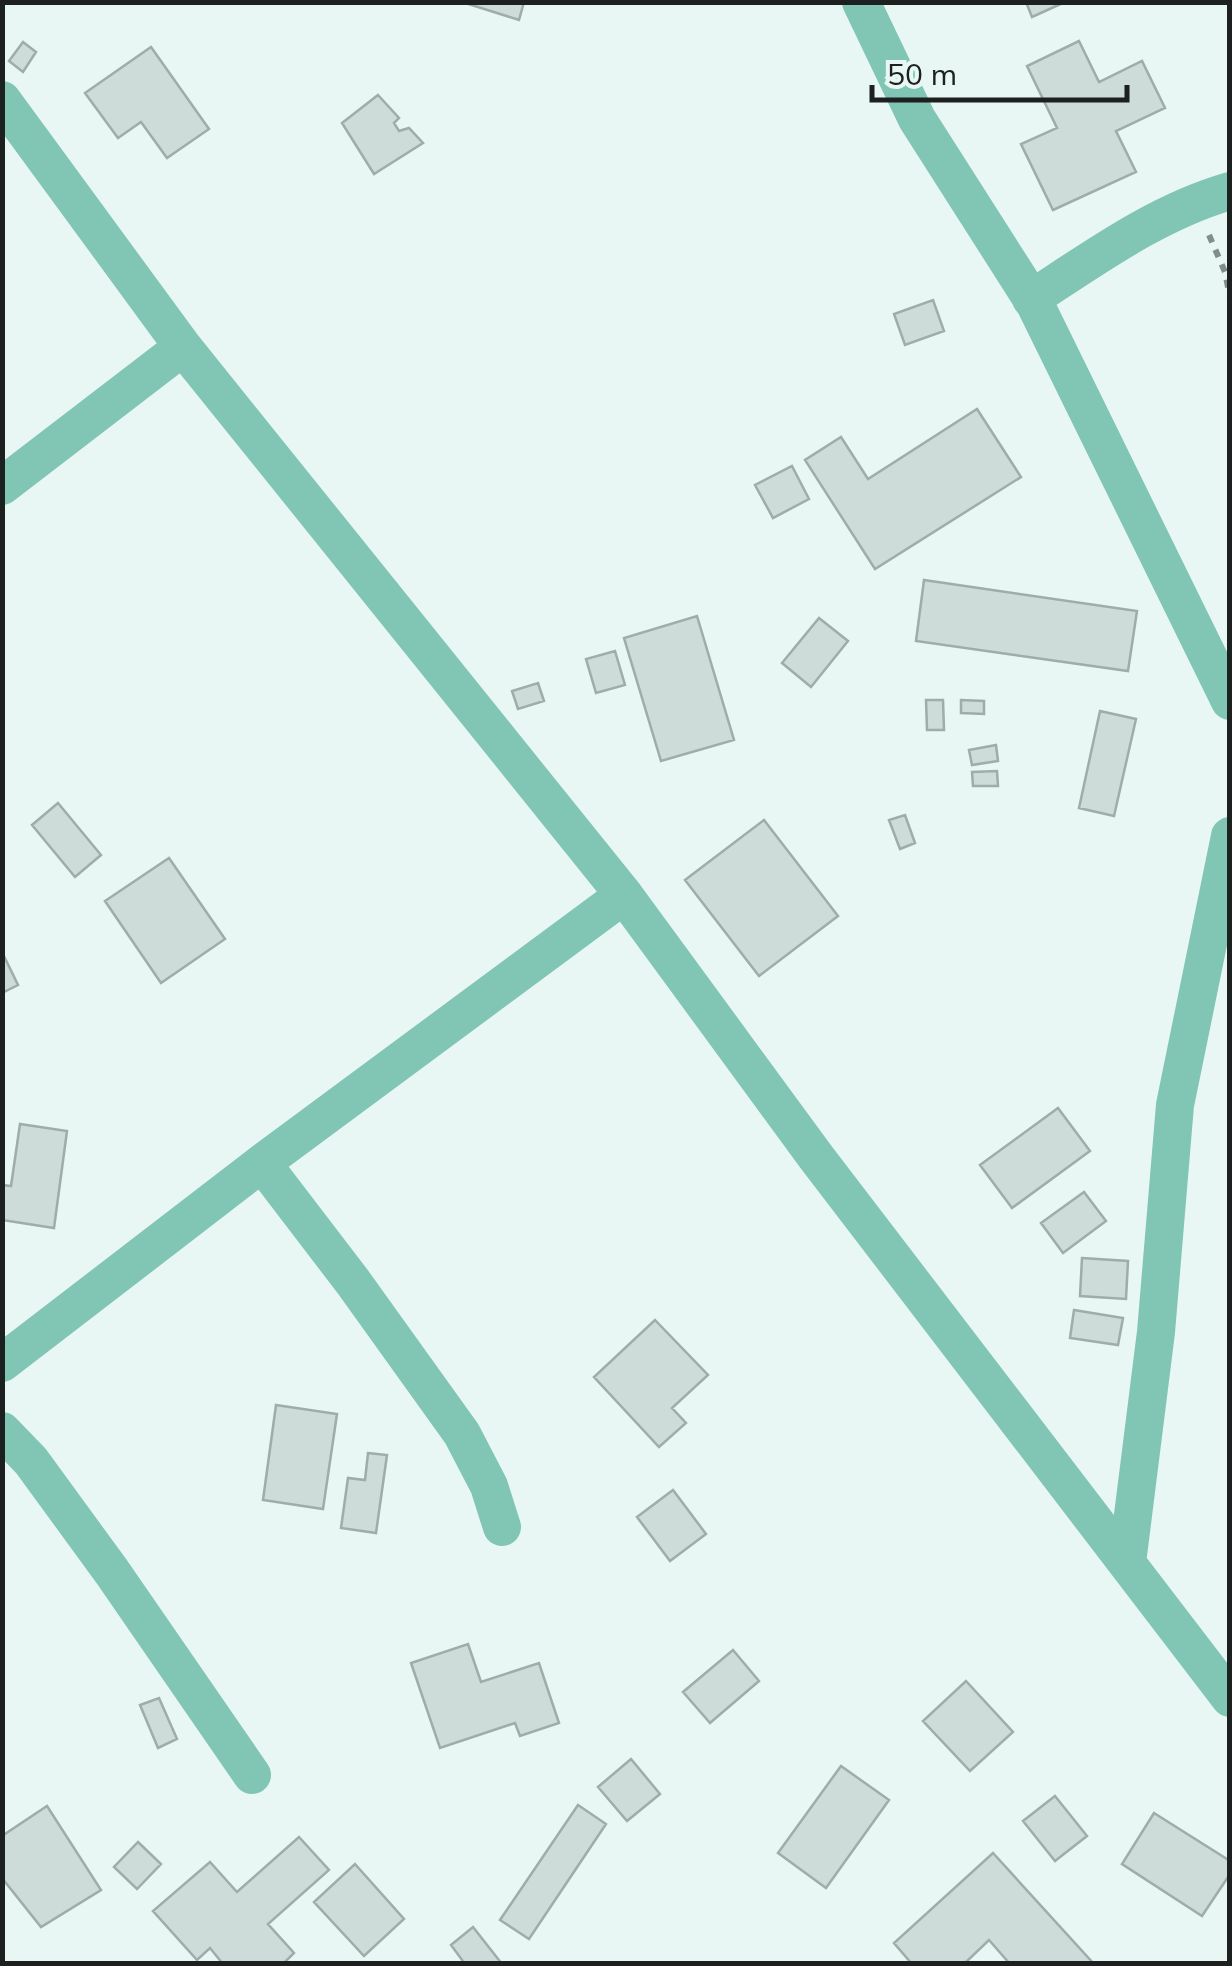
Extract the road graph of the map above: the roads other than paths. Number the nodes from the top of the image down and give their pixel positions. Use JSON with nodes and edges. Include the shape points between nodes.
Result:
{"nodes":[{"id":1,"x":861,"y":2,"type":"edge"},
{"id":2,"x":2,"y":100,"type":"edge"},
{"id":3,"x":1213,"y":196,"type":"edge"},
{"id":4,"x":1031,"y":299,"type":"junction"},
{"id":5,"x":183,"y":347,"type":"junction"},
{"id":6,"x":2,"y":486,"type":"edge"},
{"id":7,"x":1230,"y":701,"type":"edge"},
{"id":8,"x":1230,"y":836,"type":"edge"},
{"id":9,"x":624,"y":895,"type":"junction"},
{"id":10,"x":262,"y":1163,"type":"junction"},
{"id":11,"x":2,"y":1363,"type":"edge"},
{"id":12,"x":2,"y":1431,"type":"edge"},
{"id":13,"x":502,"y":1527,"type":"dead end"},
{"id":14,"x":1127,"y":1564,"type":"junction"},
{"id":15,"x":1230,"y":1698,"type":"edge"},
{"id":16,"x":252,"y":1775,"type":"dead end"}],
"edges":[{"from":1,"to":4,"type":"street","via":[[917,119]]},
{"from":2,"to":5,"type":"street"},
{"from":3,"to":4,"type":"street","via":[[1116,243]]},
{"from":4,"to":7,"type":"street"},
{"from":5,"to":6,"type":"street"},
{"from":5,"to":9,"type":"street"},
{"from":8,"to":14,"type":"street","via":[[1175,1106]]},
{"from":9,"to":10,"type":"street"},
{"from":9,"to":14,"type":"street"},
{"from":10,"to":11,"type":"street"},
{"from":10,"to":13,"type":"street","via":[[462,1434]]},
{"from":12,"to":16,"type":"street","via":[[112,1572]]},
{"from":14,"to":15,"type":"street"}]}
